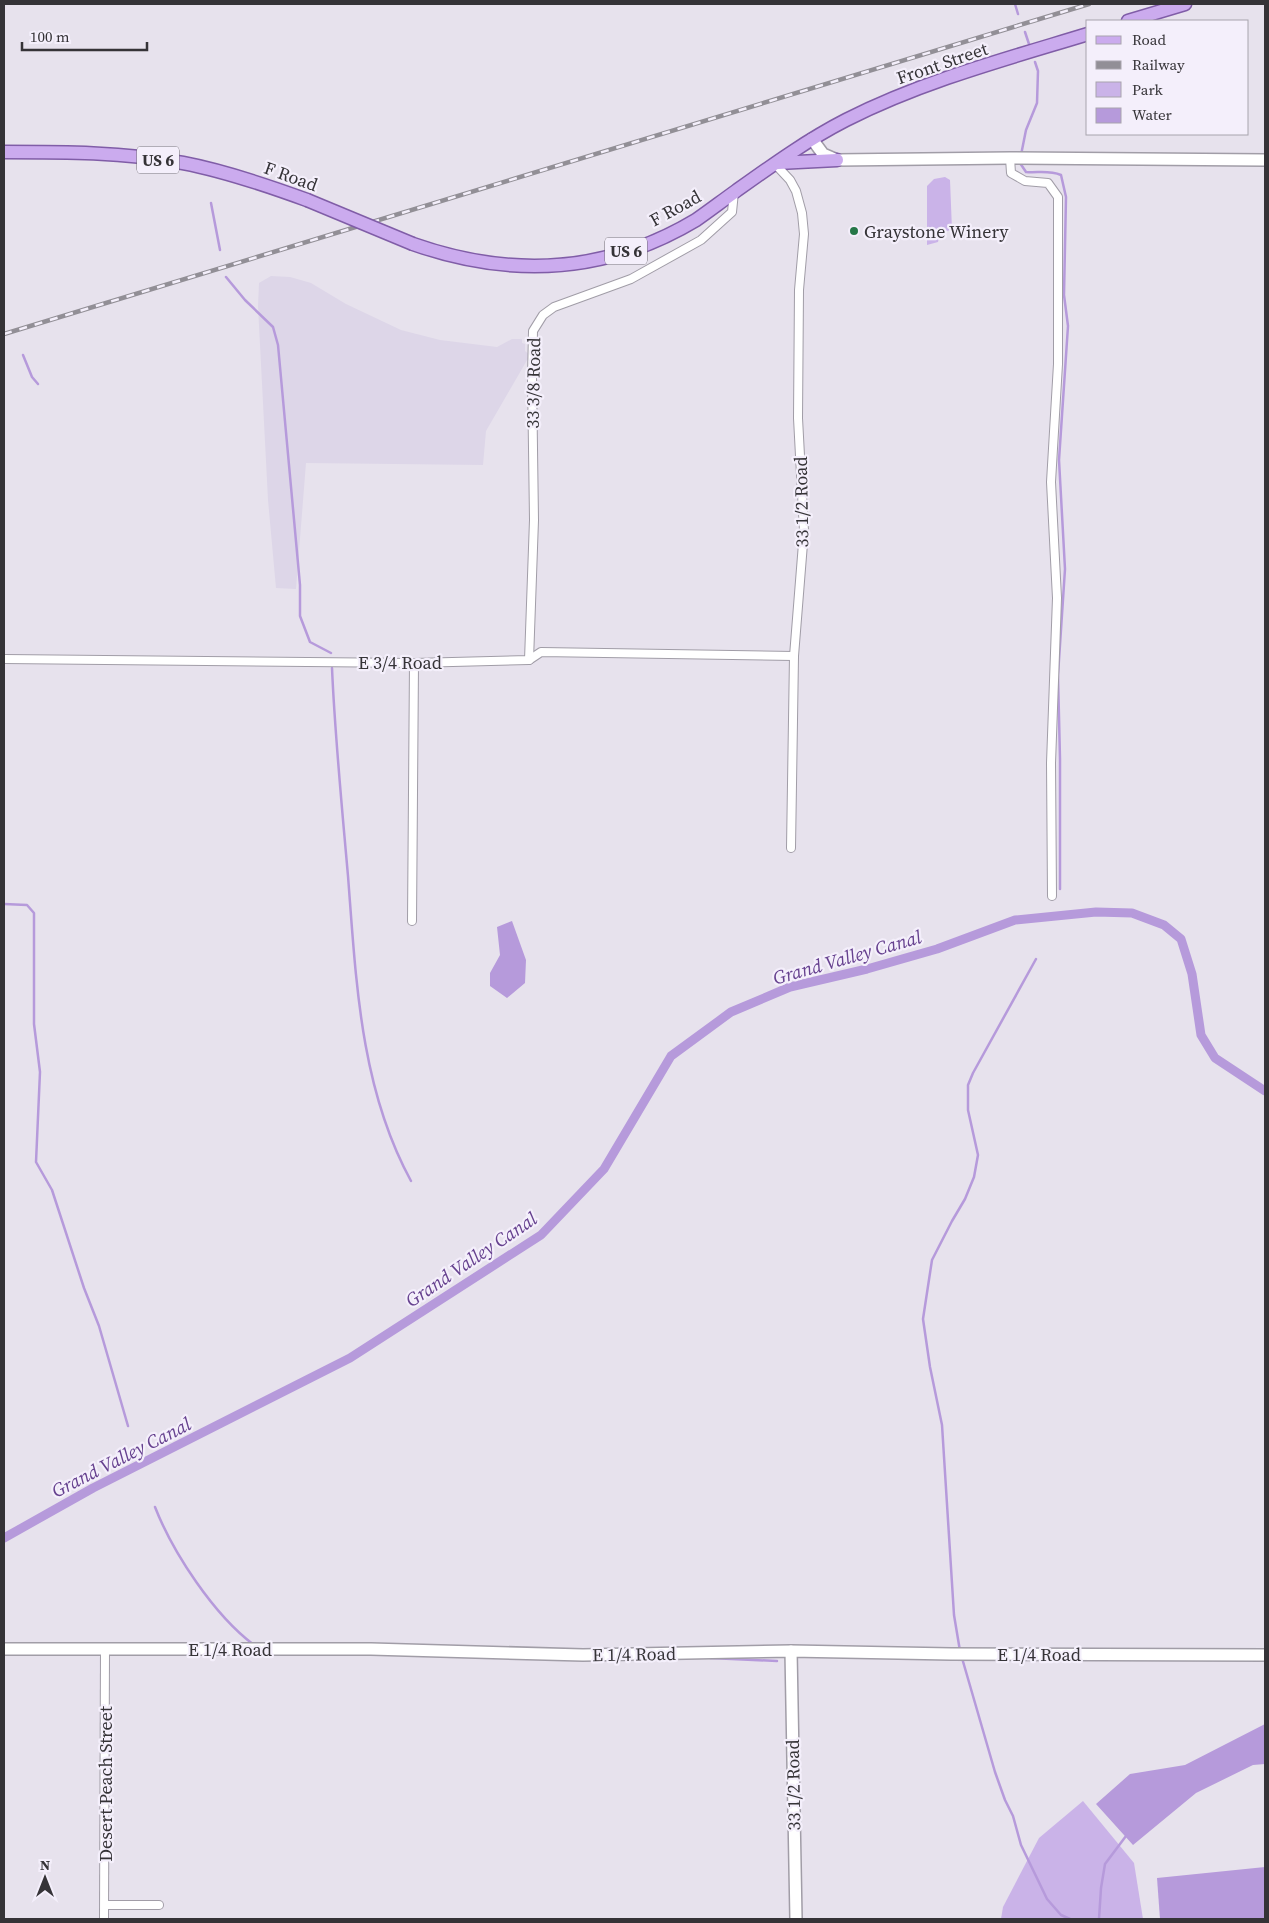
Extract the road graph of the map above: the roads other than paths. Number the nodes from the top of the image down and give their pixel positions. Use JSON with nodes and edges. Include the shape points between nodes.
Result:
{"nodes":[{"id":1,"x":1185,"y":4,"type":"edge"},
{"id":2,"x":1131,"y":20,"type":"edge"},
{"id":3,"x":1086,"y":35,"type":"edge"},
{"id":4,"x":812,"y":139,"type":"junction"},
{"id":5,"x":4,"y":152,"type":"edge"},
{"id":6,"x":1010,"y":158,"type":"junction"},
{"id":7,"x":836,"y":160,"type":"junction"},
{"id":8,"x":1265,"y":160,"type":"edge"},
{"id":9,"x":775,"y":164,"type":"junction"},
{"id":10,"x":734,"y":192,"type":"junction"},
{"id":11,"x":794,"y":656,"type":"junction"},
{"id":12,"x":4,"y":658,"type":"edge"},
{"id":13,"x":529,"y":660,"type":"junction"},
{"id":14,"x":414,"y":663,"type":"junction"},
{"id":15,"x":790,"y":848,"type":"dead end"},
{"id":16,"x":1052,"y":896,"type":"dead end"},
{"id":17,"x":412,"y":921,"type":"dead end"},
{"id":18,"x":4,"y":1649,"type":"edge"},
{"id":19,"x":106,"y":1649,"type":"junction"},
{"id":20,"x":791,"y":1651,"type":"junction"},
{"id":21,"x":1265,"y":1655,"type":"edge"},
{"id":22,"x":104,"y":1904,"type":"junction"},
{"id":23,"x":159,"y":1905,"type":"dead end"},
{"id":24,"x":104,"y":1919,"type":"edge"},
{"id":25,"x":796,"y":1919,"type":"edge"}],
"edges":[{"from":1,"to":2,"type":"main road"},
{"from":3,"to":4,"type":"main road","name":"Front Street","number":"US 6","via":[[923,86],[861,112]]},
{"from":4,"to":7,"type":"street","via":[[823,154]]},
{"from":4,"to":9,"type":"main road","name":"F Road","number":"US 6"},
{"from":5,"to":10,"type":"main road","name":"F Road","number":"US 6","bridge":true,"via":[[101,154],[183,163],[260,182],[452,257],[496,265],[551,266],[613,255],[670,234]]},
{"from":6,"to":7,"type":"street"},
{"from":6,"to":8,"type":"street"},
{"from":6,"to":16,"type":"street","via":[[1011,173],[1025,181],[1048,183],[1058,196],[1058,364],[1051,482],[1057,598],[1051,763]]},
{"from":7,"to":9,"type":"main road"},
{"from":9,"to":10,"type":"main road","name":"F Road","number":"US 6"},
{"from":9,"to":11,"type":"street","name":"33 1/2 Road","via":[[796,191],[804,234],[799,290],[798,418],[804,531]]},
{"from":10,"to":13,"type":"street","name":"33 3/8 Road","via":[[732,212],[701,240],[631,280],[554,307],[533,331],[534,520]]},
{"from":11,"to":13,"type":"street","name":"E 3/4 Road","via":[[541,652]]},
{"from":11,"to":15,"type":"street","name":"33 1/2 Road"},
{"from":12,"to":14,"type":"street","name":"E 3/4 Road"},
{"from":13,"to":14,"type":"street","name":"E 3/4 Road"},
{"from":14,"to":17,"type":"street"},
{"from":18,"to":19,"type":"street","name":"E 1/4 Road"},
{"from":19,"to":20,"type":"street","name":"E 1/4 Road","via":[[371,1649],[583,1655]]},
{"from":19,"to":22,"type":"street","name":"Desert Peach Street"},
{"from":20,"to":21,"type":"street","name":"E 1/4 Road"},
{"from":20,"to":25,"type":"street","name":"33 1/2 Road"},
{"from":22,"to":23,"type":"street"},
{"from":22,"to":24,"type":"street","name":"Desert Peach Street"}]}
